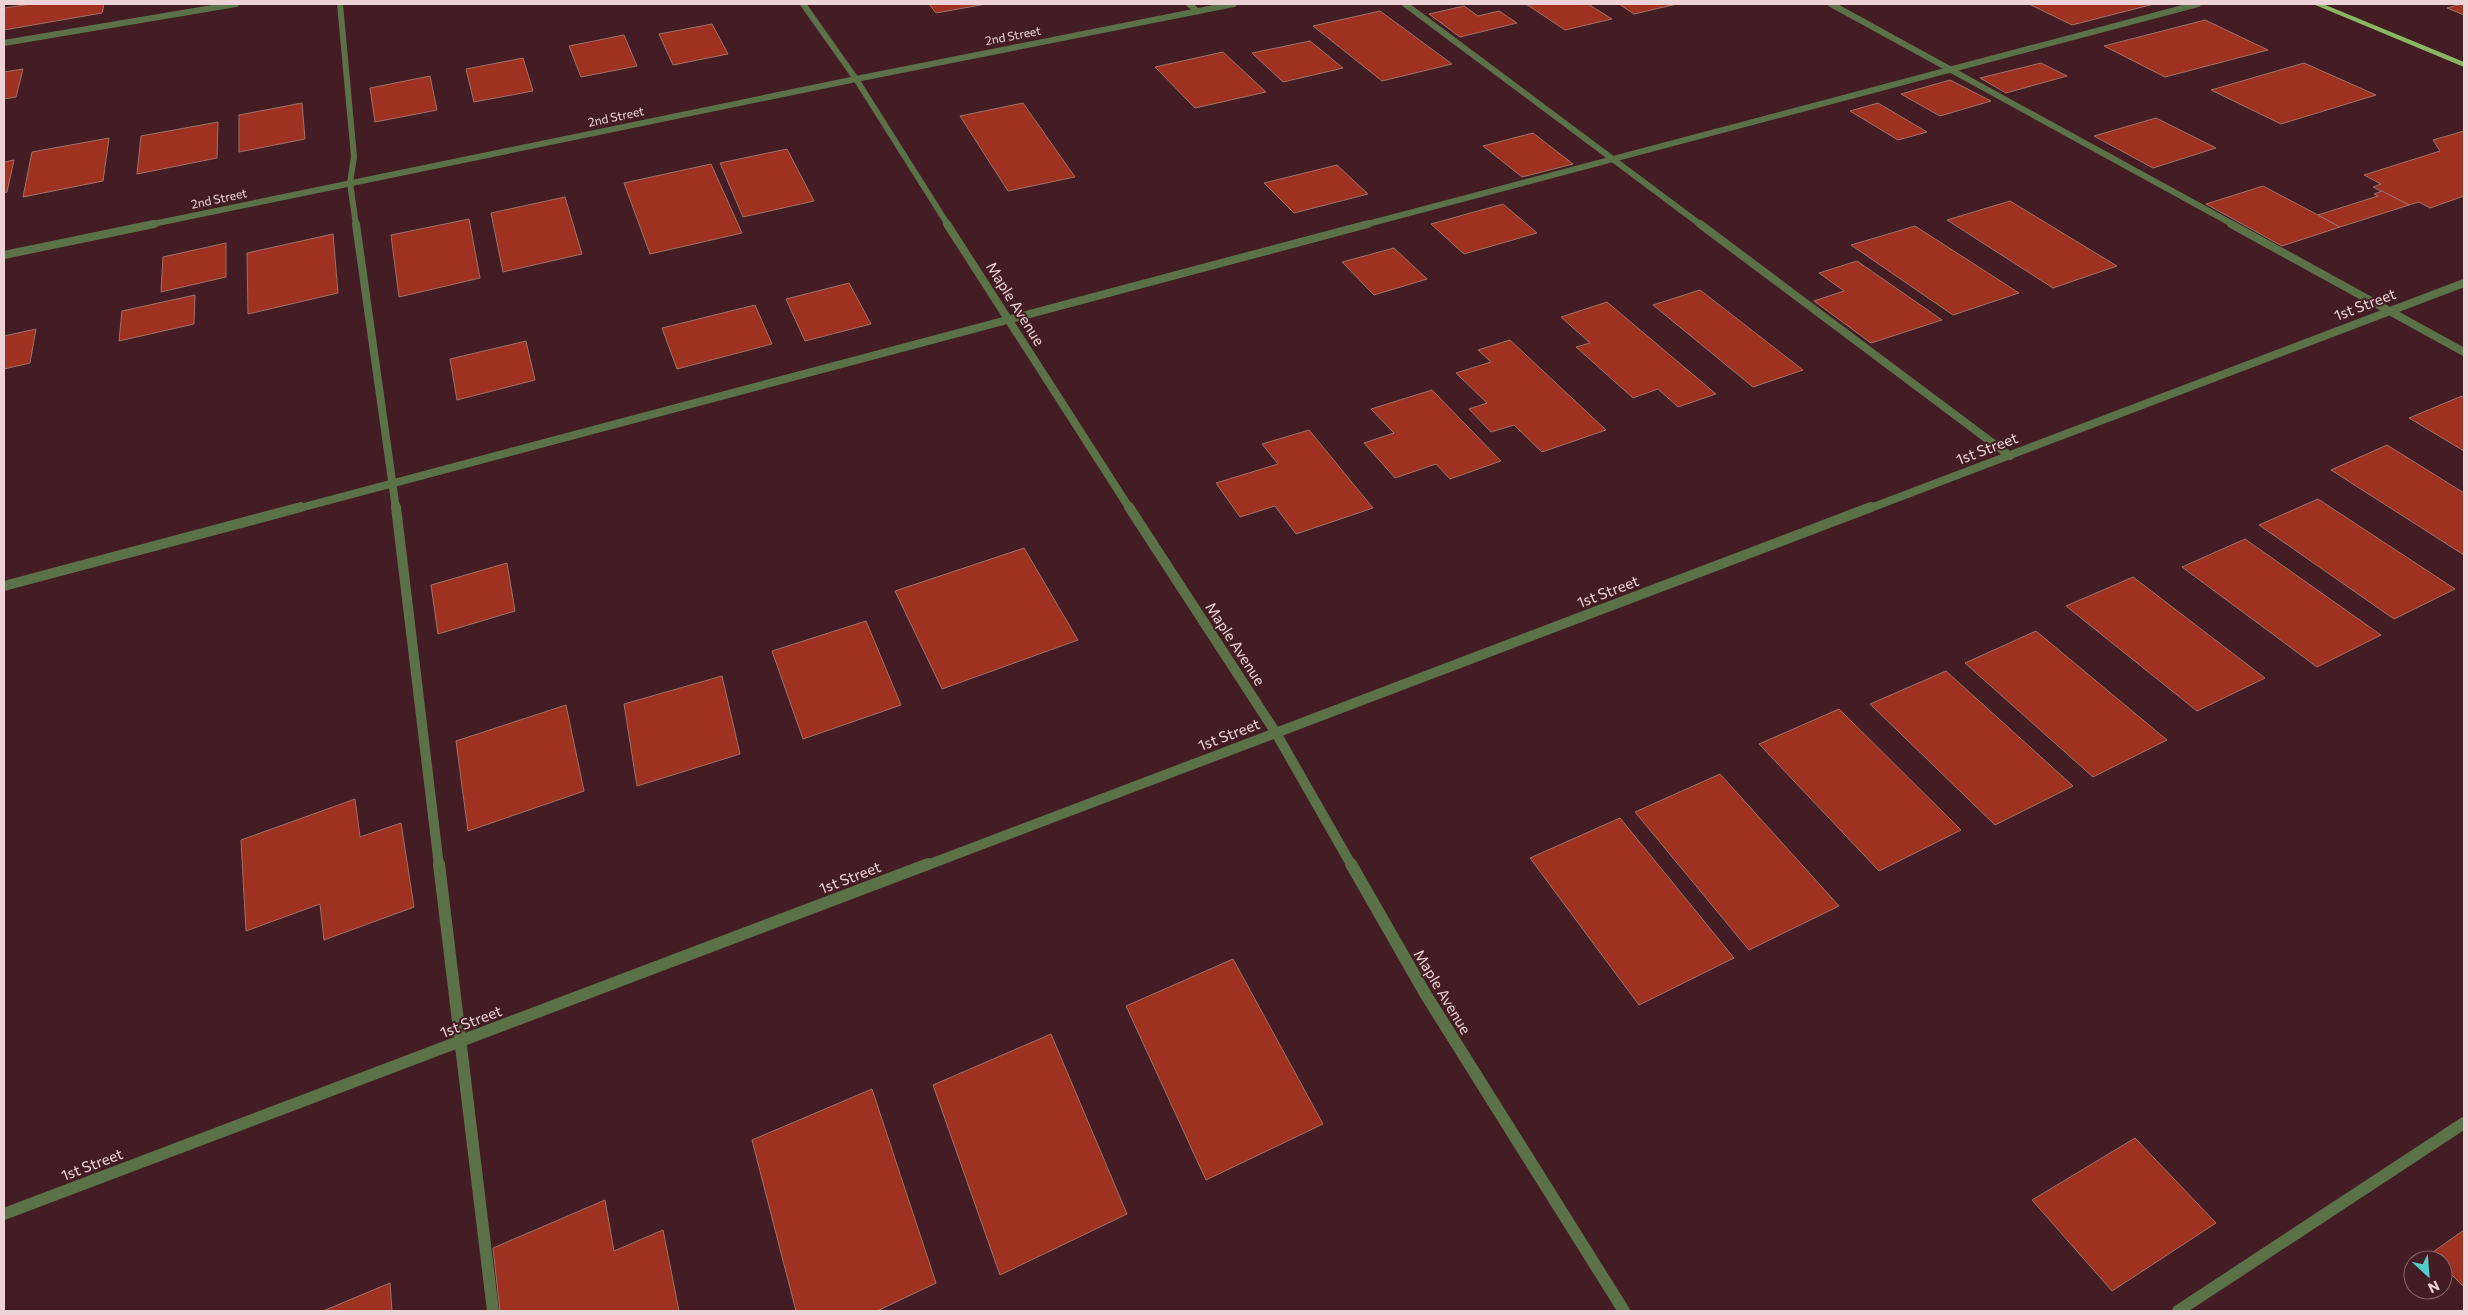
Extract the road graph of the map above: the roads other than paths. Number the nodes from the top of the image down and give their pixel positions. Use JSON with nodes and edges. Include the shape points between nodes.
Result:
{"nodes":[{"id":1,"x":236,"y":4,"type":"edge"},
{"id":2,"x":340,"y":4,"type":"edge"},
{"id":3,"x":803,"y":4,"type":"edge"},
{"id":4,"x":1189,"y":4,"type":"edge"},
{"id":5,"x":1234,"y":4,"type":"edge"},
{"id":6,"x":1405,"y":4,"type":"edge"},
{"id":7,"x":1831,"y":4,"type":"edge"},
{"id":8,"x":2198,"y":4,"type":"edge"},
{"id":9,"x":2317,"y":4,"type":"edge"},
{"id":10,"x":1197,"y":11,"type":"junction"},
{"id":11,"x":4,"y":43,"type":"edge"},
{"id":12,"x":2464,"y":65,"type":"edge"},
{"id":13,"x":1951,"y":69,"type":"junction"},
{"id":14,"x":856,"y":79,"type":"junction"},
{"id":15,"x":1614,"y":159,"type":"junction"},
{"id":16,"x":350,"y":183,"type":"junction"},
{"id":17,"x":4,"y":255,"type":"edge"},
{"id":18,"x":2464,"y":283,"type":"edge"},
{"id":19,"x":2390,"y":312,"type":"junction"},
{"id":20,"x":1008,"y":321,"type":"junction"},
{"id":21,"x":2464,"y":352,"type":"edge"},
{"id":22,"x":2010,"y":456,"type":"junction"},
{"id":23,"x":393,"y":483,"type":"junction"},
{"id":24,"x":4,"y":586,"type":"edge"},
{"id":25,"x":1276,"y":734,"type":"junction"},
{"id":26,"x":462,"y":1042,"type":"junction"},
{"id":27,"x":2464,"y":1123,"type":"edge"},
{"id":28,"x":4,"y":1214,"type":"edge"},
{"id":29,"x":493,"y":1311,"type":"edge"},
{"id":30,"x":1624,"y":1311,"type":"edge"},
{"id":31,"x":2178,"y":1311,"type":"edge"}],
"edges":[{"from":1,"to":11,"type":"street"},
{"from":2,"to":16,"type":"street","via":[[354,157]]},
{"from":3,"to":14,"type":"street","name":"Maple Avenue"},
{"from":4,"to":10,"type":"street"},
{"from":5,"to":10,"type":"street","name":"2nd Street"},
{"from":6,"to":15,"type":"street"},
{"from":7,"to":13,"type":"street"},
{"from":8,"to":13,"type":"street"},
{"from":9,"to":12,"type":"main road"},
{"from":10,"to":14,"type":"street","name":"2nd Street"},
{"from":13,"to":15,"type":"street"},
{"from":13,"to":19,"type":"street"},
{"from":14,"to":16,"type":"street","name":"2nd Street"},
{"from":14,"to":20,"type":"street","name":"Maple Avenue"},
{"from":15,"to":20,"type":"street"},
{"from":15,"to":22,"type":"street"},
{"from":16,"to":17,"type":"street","name":"2nd Street"},
{"from":16,"to":23,"type":"street"},
{"from":18,"to":19,"type":"street","name":"1st Street"},
{"from":19,"to":21,"type":"street"},
{"from":19,"to":22,"type":"street","name":"1st Street"},
{"from":20,"to":23,"type":"street"},
{"from":20,"to":25,"type":"street","name":"Maple Avenue"},
{"from":22,"to":25,"type":"street","name":"1st Street"},
{"from":23,"to":24,"type":"street"},
{"from":23,"to":26,"type":"street"},
{"from":25,"to":26,"type":"street","name":"1st Street"},
{"from":25,"to":30,"type":"street","name":"Maple Avenue","via":[[1426,995]]},
{"from":26,"to":28,"type":"street","name":"1st Street"},
{"from":26,"to":29,"type":"street"},
{"from":27,"to":31,"type":"street"}]}
